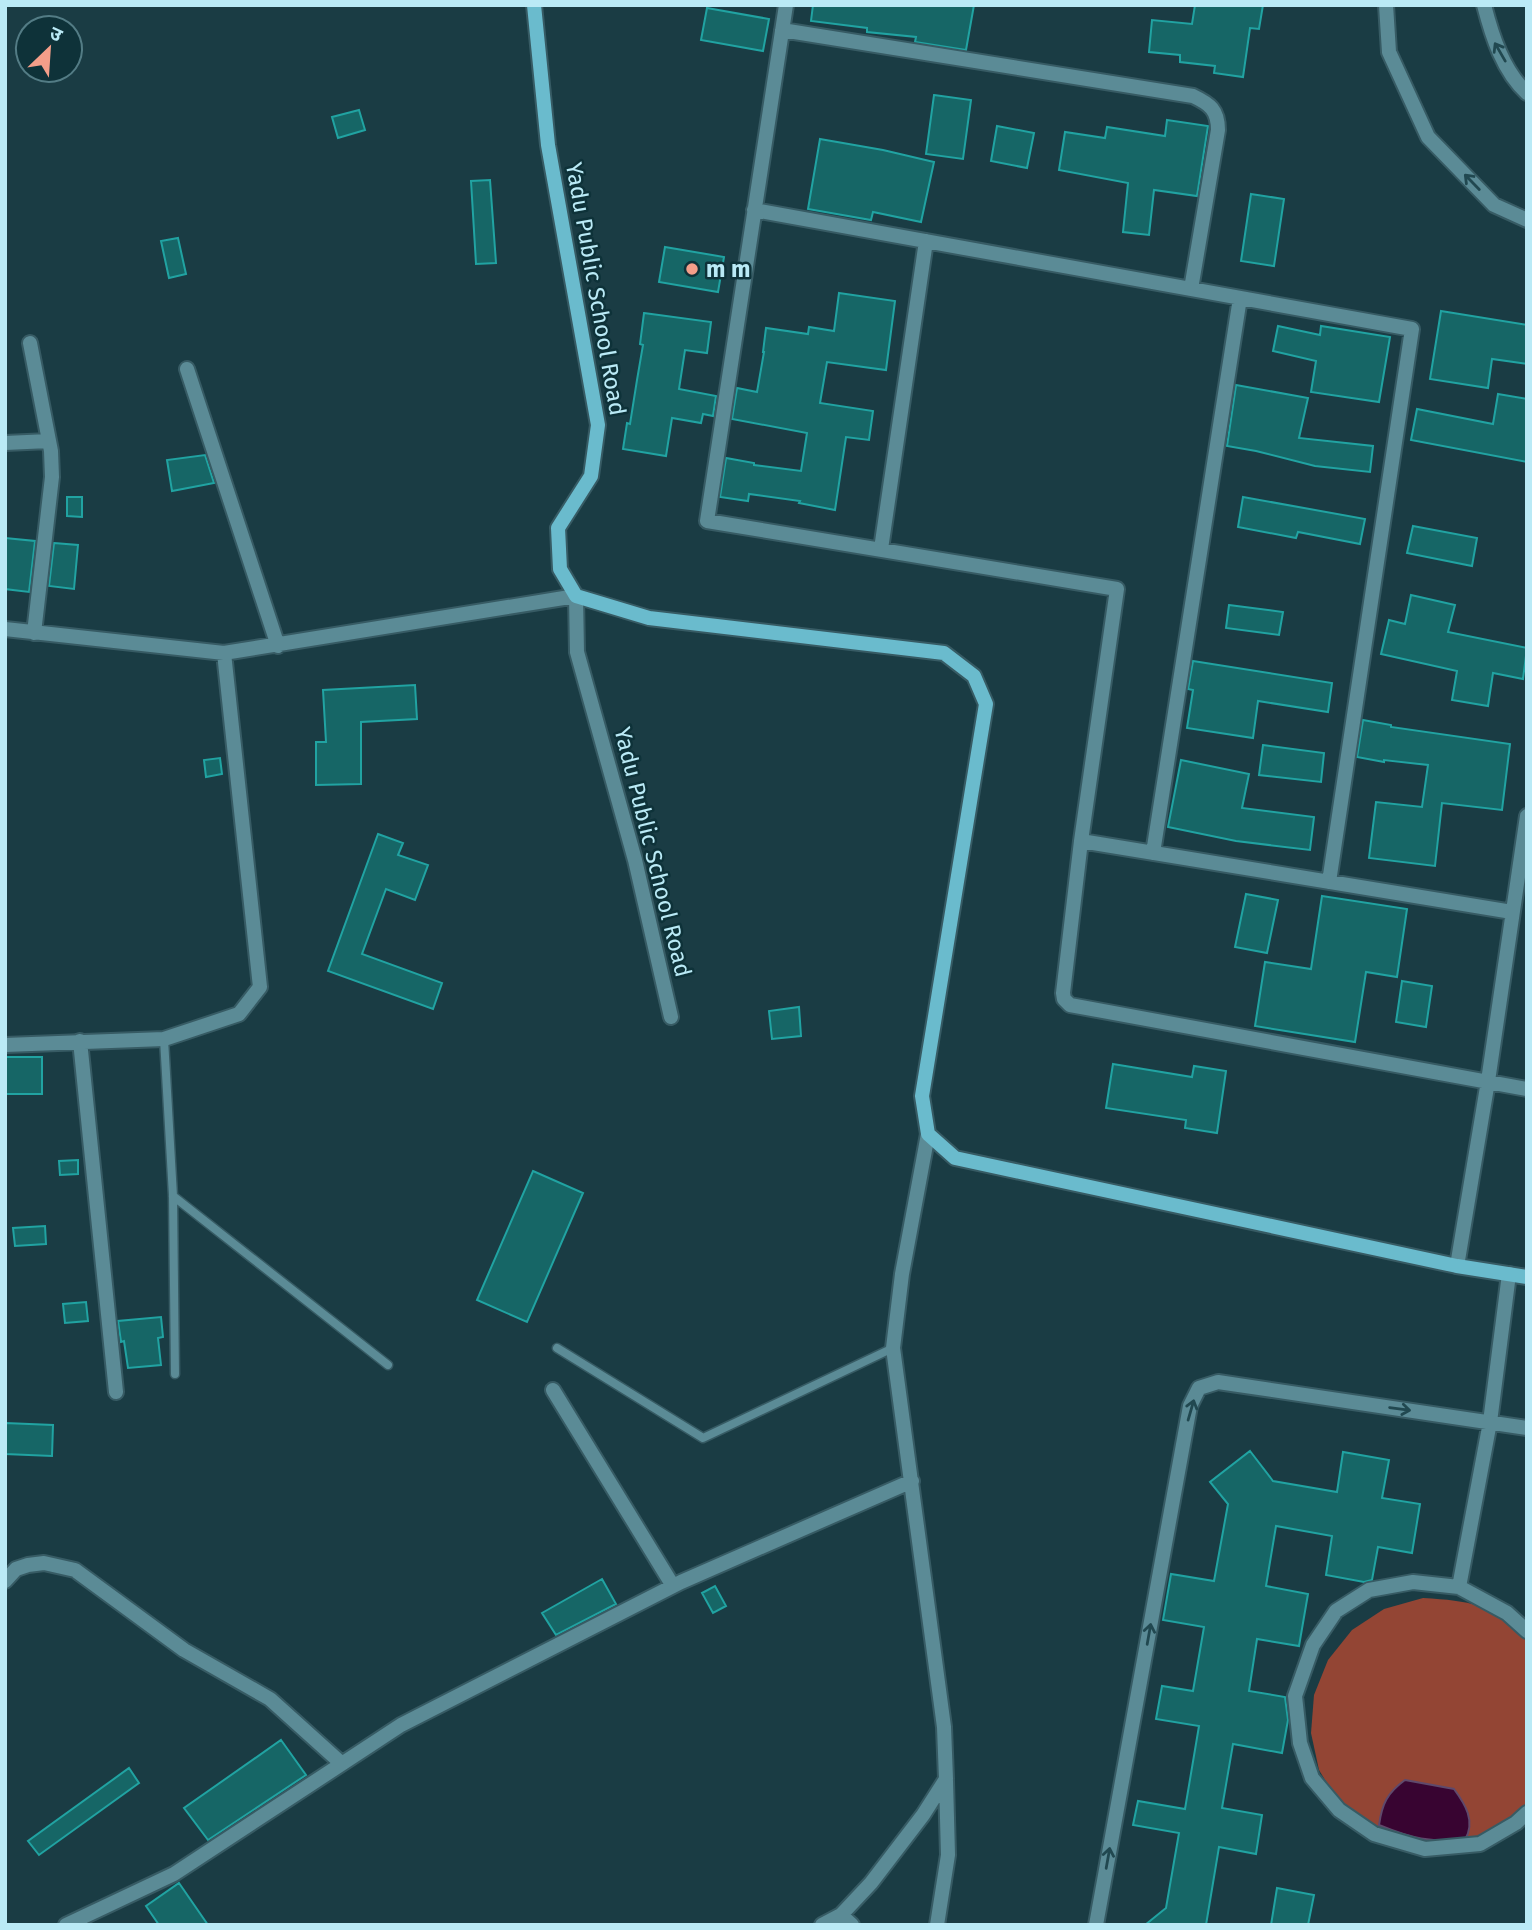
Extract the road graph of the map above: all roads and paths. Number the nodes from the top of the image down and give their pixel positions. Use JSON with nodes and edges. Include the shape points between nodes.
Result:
{"nodes":[{"id":1,"x":534,"y":5,"type":"edge"},
{"id":2,"x":786,"y":5,"type":"edge"},
{"id":3,"x":1386,"y":5,"type":"edge"},
{"id":4,"x":1484,"y":5,"type":"edge"},
{"id":5,"x":782,"y":30,"type":"junction"},
{"id":6,"x":1527,"y":93,"type":"edge"},
{"id":7,"x":754,"y":209,"type":"junction"},
{"id":8,"x":1527,"y":220,"type":"edge"},
{"id":9,"x":926,"y":241,"type":"junction"},
{"id":10,"x":1191,"y":289,"type":"junction"},
{"id":11,"x":1240,"y":298,"type":"junction"},
{"id":12,"x":30,"y":344,"type":"dead end"},
{"id":13,"x":187,"y":369,"type":"dead end"},
{"id":14,"x":49,"y":441,"type":"junction"},
{"id":15,"x":5,"y":443,"type":"edge"},
{"id":16,"x":881,"y":550,"type":"junction"},
{"id":17,"x":576,"y":596,"type":"junction"},
{"id":18,"x":5,"y":629,"type":"edge"},
{"id":19,"x":34,"y":633,"type":"junction"},
{"id":20,"x":278,"y":646,"type":"junction"},
{"id":21,"x":224,"y":653,"type":"junction"},
{"id":22,"x":1527,"y":816,"type":"edge"},
{"id":23,"x":1080,"y":841,"type":"junction"},
{"id":24,"x":1153,"y":853,"type":"junction"},
{"id":25,"x":1329,"y":882,"type":"junction"},
{"id":26,"x":1512,"y":912,"type":"junction"},
{"id":27,"x":671,"y":1017,"type":"dead end"},
{"id":28,"x":164,"y":1039,"type":"junction"},
{"id":29,"x":80,"y":1041,"type":"junction"},
{"id":30,"x":5,"y":1045,"type":"edge"},
{"id":31,"x":1488,"y":1081,"type":"junction"},
{"id":32,"x":1527,"y":1089,"type":"edge"},
{"id":33,"x":928,"y":1134,"type":"junction"},
{"id":34,"x":173,"y":1196,"type":"junction"},
{"id":35,"x":1457,"y":1266,"type":"junction"},
{"id":36,"x":1509,"y":1275,"type":"junction"},
{"id":37,"x":1527,"y":1277,"type":"edge"},
{"id":38,"x":557,"y":1348,"type":"dead end"},
{"id":39,"x":893,"y":1348,"type":"junction"},
{"id":40,"x":388,"y":1365,"type":"dead end"},
{"id":41,"x":175,"y":1374,"type":"dead end"},
{"id":42,"x":553,"y":1390,"type":"dead end"},
{"id":43,"x":116,"y":1392,"type":"dead end"},
{"id":44,"x":1490,"y":1422,"type":"junction"},
{"id":45,"x":1527,"y":1428,"type":"edge"},
{"id":46,"x":912,"y":1481,"type":"junction"},
{"id":47,"x":5,"y":1581,"type":"edge"},
{"id":48,"x":673,"y":1586,"type":"junction"},
{"id":49,"x":1459,"y":1587,"type":"junction"},
{"id":50,"x":1527,"y":1632,"type":"edge"},
{"id":51,"x":341,"y":1763,"type":"junction"},
{"id":52,"x":946,"y":1779,"type":"junction"},
{"id":53,"x":1527,"y":1813,"type":"edge"},
{"id":54,"x":847,"y":1920,"type":"edge"},
{"id":55,"x":66,"y":1925,"type":"edge"},
{"id":56,"x":822,"y":1925,"type":"edge"},
{"id":57,"x":937,"y":1925,"type":"edge"},
{"id":58,"x":1096,"y":1925,"type":"edge"}],
"edges":[{"from":1,"to":17,"type":"street","name":"Yadu Public School Road","via":[[548,145],[598,425],[591,476],[558,528],[560,569]]},
{"from":2,"to":5,"type":"street"},
{"from":8,"to":3,"type":"street","one_way":true,"via":[[1494,205],[1428,138],[1389,52]]},
{"from":6,"to":4,"type":"street","one_way":true,"via":[[1494,41]]},
{"from":5,"to":7,"type":"street"},
{"from":5,"to":10,"type":"street","via":[[1193,96],[1209,104],[1218,116],[1218,130]]},
{"from":7,"to":9,"type":"street"},
{"from":7,"to":16,"type":"street","via":[[707,521]]},
{"from":9,"to":10,"type":"street"},
{"from":9,"to":16,"type":"street"},
{"from":10,"to":11,"type":"street"},
{"from":11,"to":24,"type":"street"},
{"from":11,"to":25,"type":"street","via":[[1412,329]]},
{"from":12,"to":14,"type":"street"},
{"from":13,"to":20,"type":"street"},
{"from":14,"to":15,"type":"street"},
{"from":14,"to":19,"type":"street","via":[[52,477]]},
{"from":16,"to":23,"type":"street","via":[[1117,589]]},
{"from":17,"to":20,"type":"street"},
{"from":17,"to":27,"type":"street","name":"Yadu Public School Road","via":[[577,652],[635,860]]},
{"from":17,"to":33,"type":"street","via":[[649,618],[944,653],[974,676],[986,704],[922,1096]]},
{"from":18,"to":19,"type":"street"},
{"from":19,"to":21,"type":"street"},
{"from":20,"to":21,"type":"street"},
{"from":21,"to":28,"type":"street","via":[[260,987],[239,1014]]},
{"from":22,"to":26,"type":"street"},
{"from":23,"to":24,"type":"street"},
{"from":23,"to":31,"type":"street","via":[[1063,993],[1070,1005]]},
{"from":24,"to":25,"type":"street"},
{"from":25,"to":26,"type":"street"},
{"from":26,"to":31,"type":"street"},
{"from":28,"to":29,"type":"street"},
{"from":28,"to":34,"type":"lane"},
{"from":29,"to":30,"type":"street"},
{"from":29,"to":43,"type":"street"},
{"from":31,"to":32,"type":"street"},
{"from":31,"to":35,"type":"street"},
{"from":33,"to":35,"type":"street","via":[[955,1158]]},
{"from":33,"to":39,"type":"street"},
{"from":34,"to":40,"type":"lane"},
{"from":34,"to":41,"type":"lane"},
{"from":35,"to":36,"type":"street"},
{"from":36,"to":37,"type":"street"},
{"from":36,"to":44,"type":"street"},
{"from":38,"to":39,"type":"lane","via":[[703,1438]]},
{"from":39,"to":46,"type":"street"},
{"from":42,"to":48,"type":"street"},
{"from":44,"to":45,"type":"street"},
{"from":44,"to":49,"type":"street"},
{"from":58,"to":44,"type":"street","one_way":true,"via":[[1190,1406],[1199,1388],[1218,1382]]},
{"from":46,"to":48,"type":"street"},
{"from":46,"to":52,"type":"street","via":[[944,1727]]},
{"from":47,"to":51,"type":"street","via":[[16,1569],[28,1565],[44,1563],[75,1570],[184,1650],[270,1699]]},
{"from":48,"to":51,"type":"street","via":[[401,1725]]},
{"from":49,"to":50,"type":"street","via":[[1507,1613]]},
{"from":49,"to":53,"type":"street","via":[[1413,1582],[1369,1590],[1336,1611],[1313,1645],[1295,1696],[1300,1743],[1312,1778],[1339,1810],[1374,1834],[1424,1849],[1480,1844]]},
{"from":51,"to":55,"type":"street","via":[[174,1874]]},
{"from":52,"to":54,"type":"street"},
{"from":52,"to":57,"type":"street","via":[[948,1855]]},
{"from":54,"to":56,"type":"street"}]}
